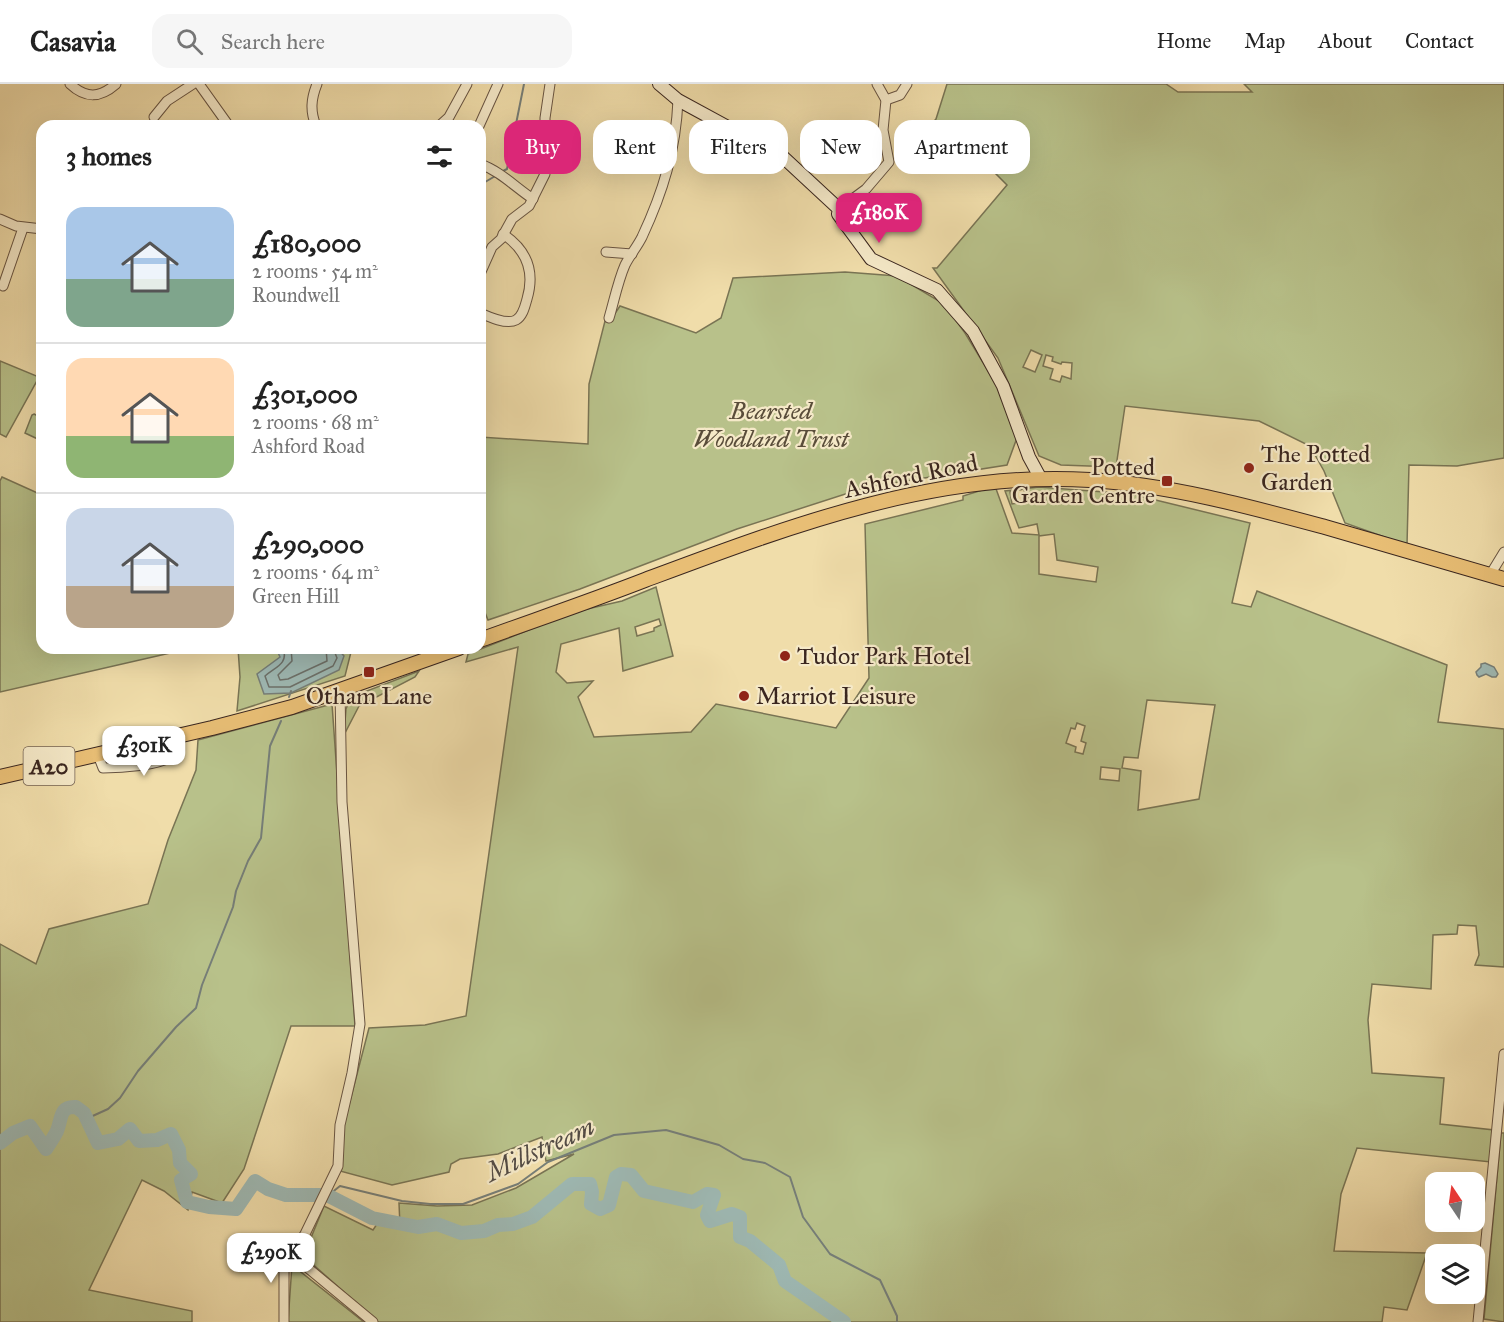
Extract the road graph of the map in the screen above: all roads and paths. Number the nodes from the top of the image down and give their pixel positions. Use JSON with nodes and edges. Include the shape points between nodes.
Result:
{"nodes":[{"id":1,"x":70,"y":84,"type":"edge"},
{"id":2,"x":116,"y":84,"type":"edge"},
{"id":3,"x":193,"y":84,"type":"edge"},
{"id":4,"x":199,"y":84,"type":"edge"},
{"id":5,"x":467,"y":84,"type":"edge"},
{"id":6,"x":498,"y":84,"type":"edge"},
{"id":7,"x":549,"y":84,"type":"edge"},
{"id":8,"x":659,"y":84,"type":"edge"},
{"id":9,"x":876,"y":84,"type":"edge"},
{"id":10,"x":908,"y":84,"type":"edge"},
{"id":11,"x":314,"y":85,"type":"edge"},
{"id":12,"x":678,"y":100,"type":"junction"},
{"id":13,"x":886,"y":100,"type":"junction"},
{"id":14,"x":154,"y":117,"type":"dead end"},
{"id":15,"x":225,"y":120,"type":"edge"},
{"id":16,"x":315,"y":120,"type":"edge"},
{"id":17,"x":446,"y":120,"type":"edge"},
{"id":18,"x":482,"y":120,"type":"edge"},
{"id":19,"x":486,"y":167,"type":"edge"},
{"id":20,"x":533,"y":199,"type":"junction"},
{"id":21,"x":839,"y":209,"type":"junction"},
{"id":22,"x":0,"y":219,"type":"edge"},
{"id":23,"x":23,"y":228,"type":"junction"},
{"id":24,"x":36,"y":229,"type":"edge"},
{"id":25,"x":503,"y":234,"type":"junction"},
{"id":26,"x":606,"y":252,"type":"dead end"},
{"id":27,"x":632,"y":254,"type":"junction"},
{"id":28,"x":486,"y":260,"type":"edge"},
{"id":29,"x":3,"y":286,"type":"dead end"},
{"id":30,"x":486,"y":315,"type":"edge"},
{"id":31,"x":609,"y":318,"type":"dead end"},
{"id":32,"x":1029,"y":457,"type":"junction"},
{"id":33,"x":1041,"y":478,"type":"junction"},
{"id":34,"x":1022,"y":479,"type":"junction"},
{"id":35,"x":1504,"y":552,"type":"edge"},
{"id":36,"x":1497,"y":577,"type":"edge"},
{"id":37,"x":486,"y":638,"type":"edge"},
{"id":38,"x":442,"y":654,"type":"edge"},
{"id":39,"x":340,"y":691,"type":"junction"},
{"id":40,"x":175,"y":737,"type":"junction"},
{"id":41,"x":98,"y":755,"type":"junction"},
{"id":42,"x":0,"y":777,"type":"edge"},
{"id":43,"x":1504,"y":1054,"type":"edge"},
{"id":44,"x":291,"y":1254,"type":"junction"},
{"id":45,"x":284,"y":1322,"type":"edge"},
{"id":46,"x":373,"y":1322,"type":"edge"},
{"id":47,"x":1478,"y":1322,"type":"edge"}],
"edges":[{"from":1,"to":2,"type":"street","via":[[96,96]]},
{"from":3,"to":14,"type":"street","via":[[167,101]]},
{"from":4,"to":15,"type":"street"},
{"from":5,"to":17,"type":"street"},
{"from":6,"to":18,"type":"street"},
{"from":7,"to":20,"type":"street","via":[[545,174]]},
{"from":8,"to":12,"type":"street"},
{"from":9,"to":13,"type":"street"},
{"from":10,"to":13,"type":"street","via":[[900,95]]},
{"from":11,"to":16,"type":"street","via":[[311,103]]},
{"from":12,"to":21,"type":"street","via":[[783,157]]},
{"from":12,"to":27,"type":"street","via":[[672,157]]},
{"from":13,"to":21,"type":"street","via":[[883,130],[890,162],[866,189]]},
{"from":19,"to":20,"type":"street"},
{"from":20,"to":25,"type":"street"},
{"from":21,"to":32,"type":"street","via":[[838,214],[871,259],[936,290],[973,331],[1003,386]]},
{"from":22,"to":23,"type":"street"},
{"from":23,"to":24,"type":"street"},
{"from":23,"to":29,"type":"street"},
{"from":25,"to":28,"type":"street"},
{"from":25,"to":30,"type":"street","via":[[520,248],[531,272],[529,292],[517,320],[508,322]]},
{"from":26,"to":27,"type":"street"},
{"from":27,"to":31,"type":"street"},
{"from":32,"to":33,"type":"street"},
{"from":32,"to":34,"type":"street"},
{"from":33,"to":34,"type":"main road","name":"Ashford Road"},
{"from":33,"to":36,"type":"main road","name":"Ashford Road","via":[[1132,483],[1218,499]]},
{"from":34,"to":37,"type":"main road","name":"Ashford Road","via":[[928,492],[826,518],[731,548]]},
{"from":35,"to":36,"type":"street"},
{"from":38,"to":39,"type":"main road","number":"A20"},
{"from":39,"to":40,"type":"main road","number":"A20"},
{"from":39,"to":44,"type":"street","via":[[342,802],[360,1024],[340,1125],[338,1166]]},
{"from":40,"to":41,"type":"main road","number":"A20"},
{"from":40,"to":41,"type":"street","via":[[176,750],[162,760],[104,768]]},
{"from":41,"to":42,"type":"main road","number":"A20"},
{"from":43,"to":47,"type":"street"},
{"from":44,"to":45,"type":"street","via":[[284,1267]]},
{"from":44,"to":46,"type":"street"}]}
